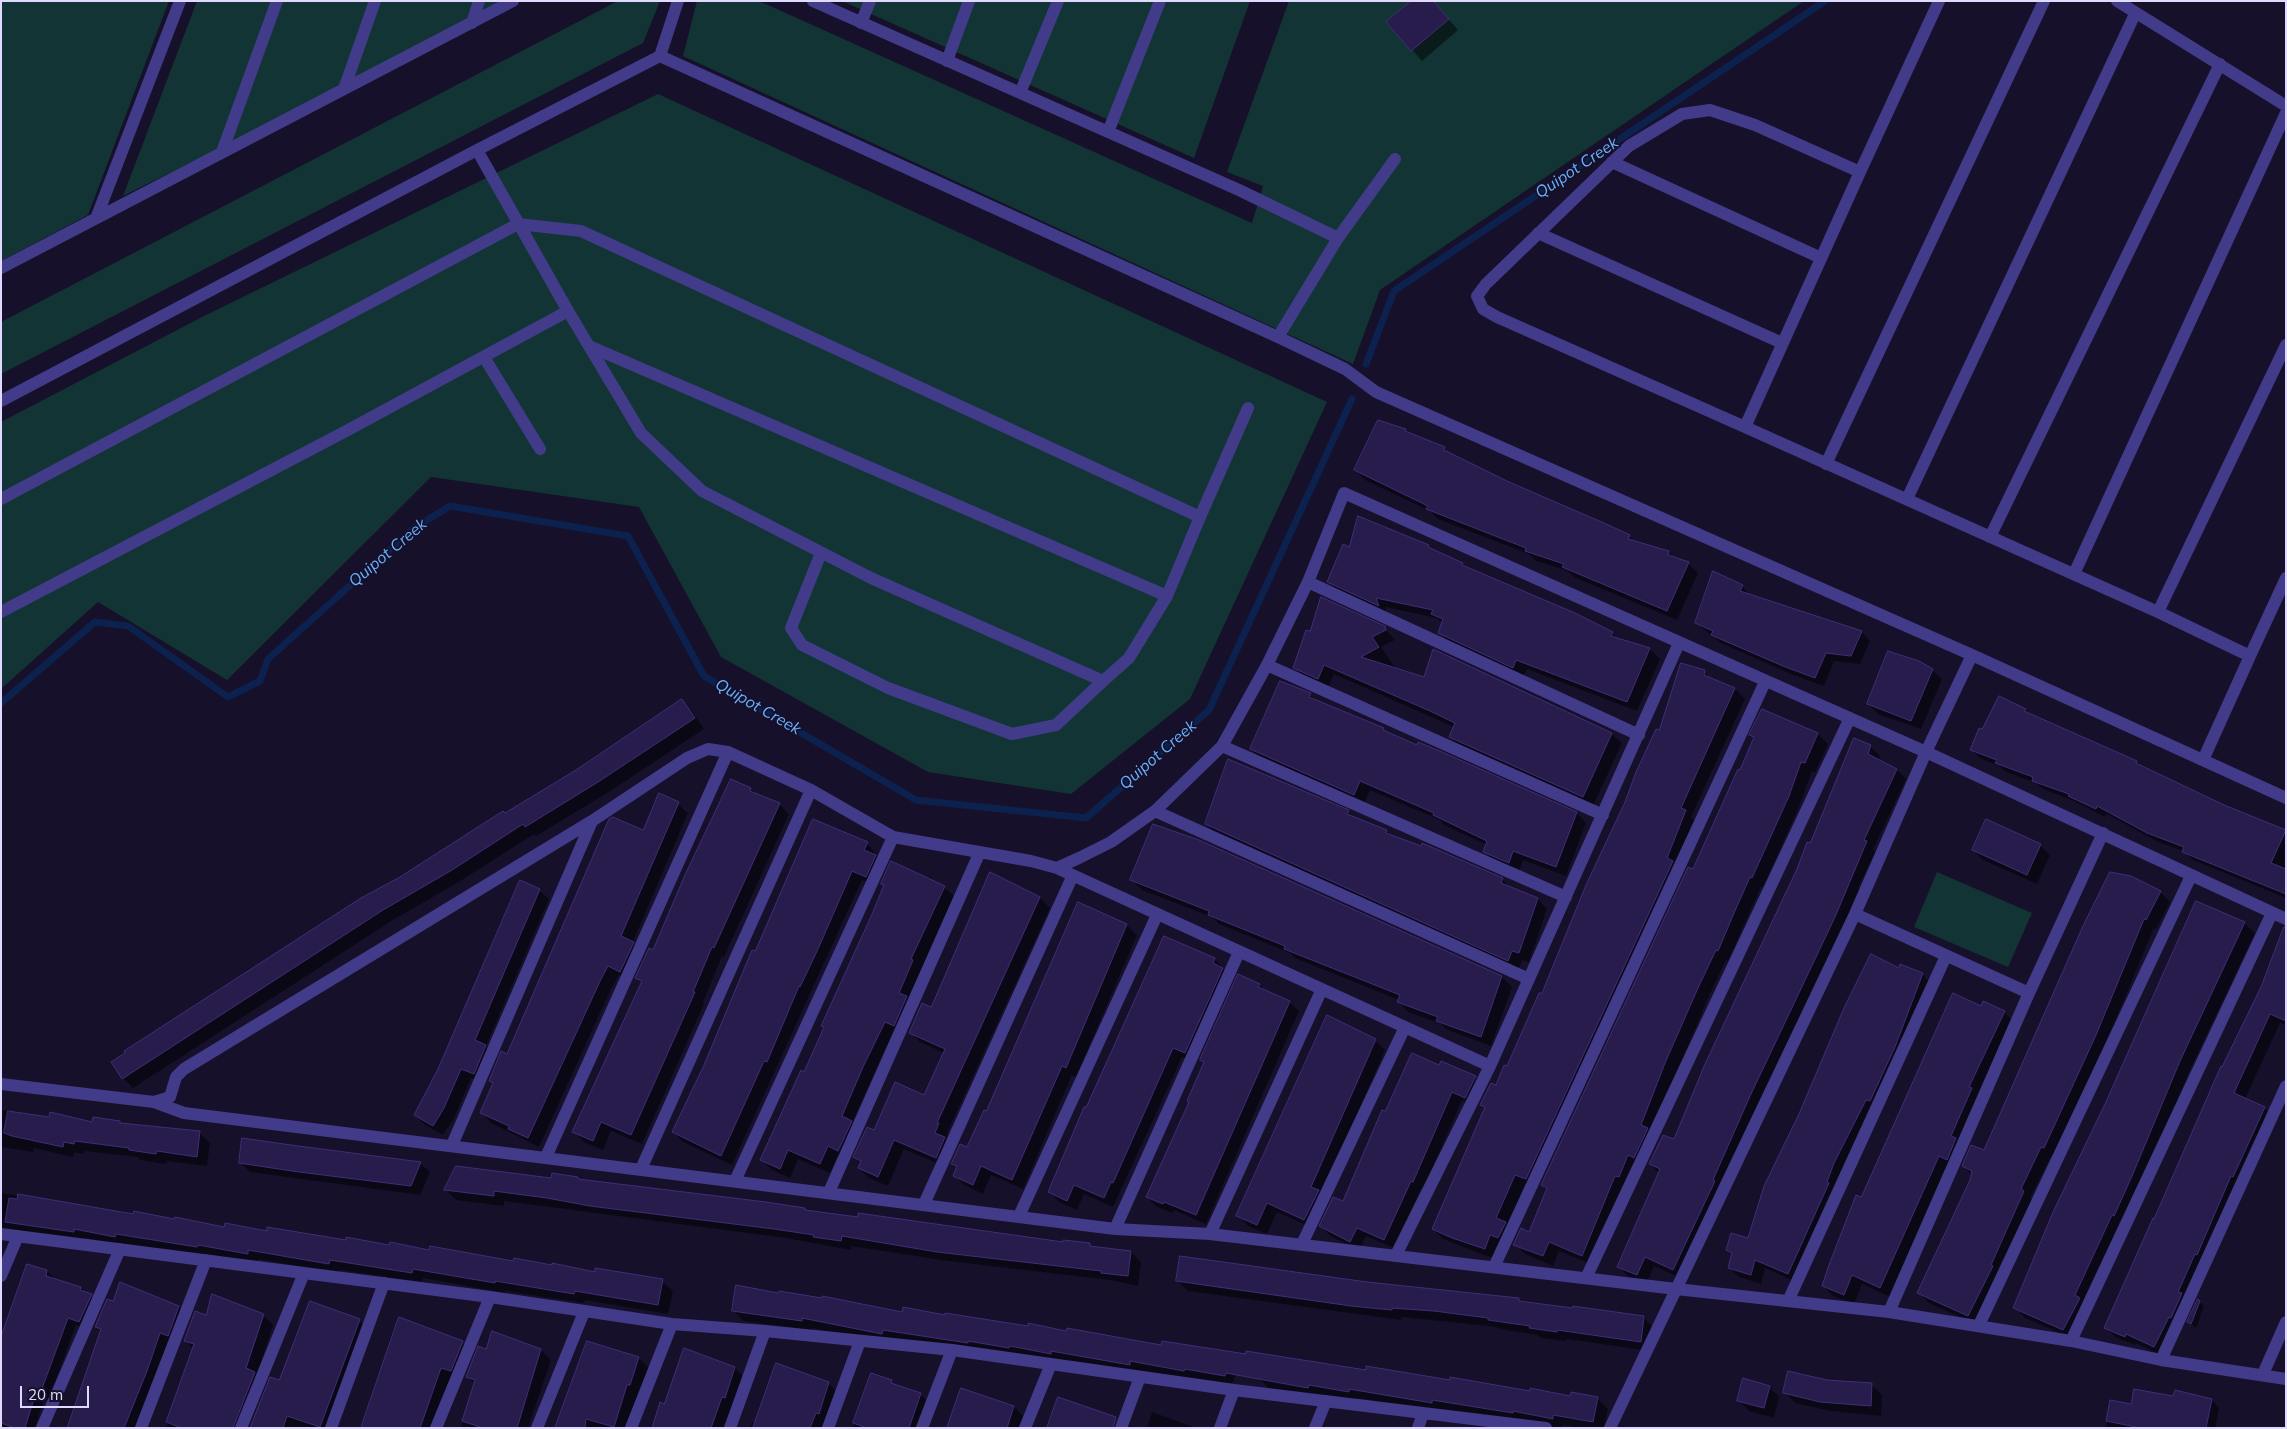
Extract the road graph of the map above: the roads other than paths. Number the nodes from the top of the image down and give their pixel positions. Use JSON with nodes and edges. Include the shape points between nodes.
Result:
{"nodes":[{"id":1,"x":180,"y":1,"type":"edge"},
{"id":2,"x":277,"y":1,"type":"edge"},
{"id":3,"x":375,"y":1,"type":"edge"},
{"id":4,"x":479,"y":1,"type":"edge"},
{"id":5,"x":513,"y":1,"type":"edge"},
{"id":6,"x":678,"y":1,"type":"edge"},
{"id":7,"x":813,"y":1,"type":"edge"},
{"id":8,"x":870,"y":1,"type":"edge"},
{"id":9,"x":969,"y":1,"type":"edge"},
{"id":10,"x":1058,"y":1,"type":"edge"},
{"id":11,"x":1160,"y":1,"type":"edge"},
{"id":12,"x":1939,"y":1,"type":"edge"},
{"id":13,"x":2044,"y":1,"type":"edge"},
{"id":14,"x":2117,"y":1,"type":"edge"},
{"id":15,"x":2136,"y":14,"type":"junction"},
{"id":16,"x":472,"y":23,"type":"junction"},
{"id":17,"x":861,"y":23,"type":"junction"},
{"id":18,"x":660,"y":56,"type":"junction"},
{"id":19,"x":946,"y":61,"type":"junction"},
{"id":20,"x":2220,"y":64,"type":"junction"},
{"id":21,"x":344,"y":89,"type":"junction"},
{"id":22,"x":1020,"y":93,"type":"junction"},
{"id":23,"x":2286,"y":106,"type":"edge"},
{"id":24,"x":2286,"y":113,"type":"edge"},
{"id":25,"x":1108,"y":132,"type":"junction"},
{"id":26,"x":477,"y":150,"type":"junction"},
{"id":27,"x":222,"y":152,"type":"junction"},
{"id":28,"x":1395,"y":159,"type":"dead end"},
{"id":29,"x":1612,"y":162,"type":"junction"},
{"id":30,"x":1860,"y":172,"type":"junction"},
{"id":31,"x":97,"y":216,"type":"junction"},
{"id":32,"x":518,"y":224,"type":"junction"},
{"id":33,"x":1538,"y":233,"type":"junction"},
{"id":34,"x":1338,"y":238,"type":"junction"},
{"id":35,"x":1821,"y":258,"type":"junction"},
{"id":36,"x":1,"y":268,"type":"edge"},
{"id":37,"x":568,"y":311,"type":"junction"},
{"id":38,"x":1278,"y":337,"type":"junction"},
{"id":39,"x":1782,"y":343,"type":"junction"},
{"id":40,"x":2286,"y":345,"type":"edge"},
{"id":41,"x":589,"y":346,"type":"junction"},
{"id":42,"x":484,"y":357,"type":"junction"},
{"id":43,"x":1,"y":401,"type":"edge"},
{"id":44,"x":1248,"y":408,"type":"dead end"},
{"id":45,"x":1745,"y":427,"type":"junction"},
{"id":46,"x":540,"y":449,"type":"dead end"},
{"id":47,"x":1826,"y":464,"type":"junction"},
{"id":48,"x":1,"y":499,"type":"edge"},
{"id":49,"x":1907,"y":499,"type":"junction"},
{"id":50,"x":1200,"y":517,"type":"junction"},
{"id":51,"x":1990,"y":537,"type":"junction"},
{"id":52,"x":821,"y":553,"type":"junction"},
{"id":53,"x":2074,"y":574,"type":"junction"},
{"id":54,"x":2286,"y":578,"type":"edge"},
{"id":55,"x":1308,"y":582,"type":"junction"},
{"id":56,"x":1167,"y":596,"type":"junction"},
{"id":57,"x":1,"y":612,"type":"edge"},
{"id":58,"x":2158,"y":612,"type":"junction"},
{"id":59,"x":1679,"y":643,"type":"junction"},
{"id":60,"x":1972,"y":655,"type":"junction"},
{"id":61,"x":2250,"y":656,"type":"junction"},
{"id":62,"x":1267,"y":665,"type":"junction"},
{"id":63,"x":1103,"y":681,"type":"junction"},
{"id":64,"x":1765,"y":682,"type":"junction"},
{"id":65,"x":1849,"y":720,"type":"junction"},
{"id":66,"x":1639,"y":735,"type":"junction"},
{"id":67,"x":1222,"y":746,"type":"junction"},
{"id":68,"x":728,"y":752,"type":"junction"},
{"id":69,"x":1926,"y":752,"type":"junction"},
{"id":70,"x":2203,"y":760,"type":"junction"},
{"id":71,"x":811,"y":790,"type":"junction"},
{"id":72,"x":2286,"y":798,"type":"edge"},
{"id":73,"x":1155,"y":811,"type":"junction"},
{"id":74,"x":1603,"y":815,"type":"junction"},
{"id":75,"x":592,"y":822,"type":"junction"},
{"id":76,"x":2103,"y":833,"type":"junction"},
{"id":77,"x":893,"y":837,"type":"junction"},
{"id":78,"x":980,"y":854,"type":"junction"},
{"id":79,"x":1056,"y":868,"type":"junction"},
{"id":80,"x":1073,"y":875,"type":"junction"},
{"id":81,"x":2192,"y":876,"type":"junction"},
{"id":82,"x":1566,"y":897,"type":"junction"},
{"id":83,"x":2272,"y":913,"type":"junction"},
{"id":84,"x":1854,"y":914,"type":"junction"},
{"id":85,"x":1157,"y":915,"type":"junction"},
{"id":86,"x":2286,"y":919,"type":"edge"},
{"id":87,"x":1239,"y":952,"type":"junction"},
{"id":88,"x":1946,"y":956,"type":"junction"},
{"id":89,"x":1529,"y":978,"type":"junction"},
{"id":90,"x":1322,"y":989,"type":"junction"},
{"id":91,"x":2029,"y":993,"type":"junction"},
{"id":92,"x":1405,"y":1027,"type":"junction"},
{"id":93,"x":1490,"y":1066,"type":"junction"},
{"id":94,"x":1,"y":1084,"type":"edge"},
{"id":95,"x":2286,"y":1086,"type":"edge"},
{"id":96,"x":154,"y":1102,"type":"junction"},
{"id":97,"x":452,"y":1146,"type":"junction"},
{"id":98,"x":546,"y":1157,"type":"junction"},
{"id":99,"x":641,"y":1169,"type":"junction"},
{"id":100,"x":735,"y":1181,"type":"junction"},
{"id":101,"x":829,"y":1192,"type":"junction"},
{"id":102,"x":924,"y":1204,"type":"junction"},
{"id":103,"x":1019,"y":1216,"type":"junction"},
{"id":104,"x":1115,"y":1229,"type":"junction"},
{"id":105,"x":1,"y":1234,"type":"edge"},
{"id":106,"x":1210,"y":1234,"type":"junction"},
{"id":107,"x":18,"y":1236,"type":"junction"},
{"id":108,"x":1302,"y":1244,"type":"junction"},
{"id":109,"x":120,"y":1249,"type":"junction"},
{"id":110,"x":1396,"y":1255,"type":"junction"},
{"id":111,"x":206,"y":1260,"type":"junction"},
{"id":112,"x":1494,"y":1267,"type":"junction"},
{"id":113,"x":304,"y":1273,"type":"junction"},
{"id":114,"x":1,"y":1276,"type":"edge"},
{"id":115,"x":1586,"y":1278,"type":"junction"},
{"id":116,"x":384,"y":1283,"type":"junction"},
{"id":117,"x":1676,"y":1289,"type":"junction"},
{"id":118,"x":490,"y":1297,"type":"junction"},
{"id":119,"x":1789,"y":1299,"type":"junction"},
{"id":120,"x":584,"y":1312,"type":"junction"},
{"id":121,"x":1889,"y":1312,"type":"junction"},
{"id":122,"x":2286,"y":1322,"type":"edge"},
{"id":123,"x":672,"y":1324,"type":"junction"},
{"id":124,"x":1978,"y":1325,"type":"junction"},
{"id":125,"x":765,"y":1331,"type":"junction"},
{"id":126,"x":860,"y":1341,"type":"junction"},
{"id":127,"x":2071,"y":1341,"type":"junction"},
{"id":128,"x":952,"y":1350,"type":"junction"},
{"id":129,"x":2161,"y":1360,"type":"junction"},
{"id":130,"x":1051,"y":1364,"type":"junction"},
{"id":131,"x":2263,"y":1374,"type":"junction"},
{"id":132,"x":1140,"y":1377,"type":"junction"},
{"id":133,"x":2286,"y":1378,"type":"edge"},
{"id":134,"x":1234,"y":1390,"type":"junction"},
{"id":135,"x":1326,"y":1401,"type":"junction"},
{"id":136,"x":1423,"y":1413,"type":"junction"},
{"id":137,"x":42,"y":1428,"type":"edge"},
{"id":138,"x":141,"y":1428,"type":"edge"},
{"id":139,"x":241,"y":1428,"type":"edge"},
{"id":140,"x":331,"y":1428,"type":"edge"},
{"id":141,"x":436,"y":1428,"type":"edge"},
{"id":142,"x":537,"y":1428,"type":"edge"},
{"id":143,"x":631,"y":1428,"type":"edge"},
{"id":144,"x":730,"y":1428,"type":"edge"},
{"id":145,"x":828,"y":1428,"type":"edge"},
{"id":146,"x":922,"y":1428,"type":"edge"},
{"id":147,"x":1025,"y":1428,"type":"edge"},
{"id":148,"x":1120,"y":1428,"type":"edge"},
{"id":149,"x":1220,"y":1428,"type":"edge"},
{"id":150,"x":1315,"y":1428,"type":"edge"},
{"id":151,"x":1418,"y":1428,"type":"edge"},
{"id":152,"x":1546,"y":1428,"type":"edge"},
{"id":153,"x":1610,"y":1428,"type":"edge"}],
"edges":[{"from":1,"to":31,"type":"street"},
{"from":2,"to":27,"type":"street"},
{"from":3,"to":21,"type":"street"},
{"from":4,"to":16,"type":"street"},
{"from":5,"to":16,"type":"street"},
{"from":6,"to":18,"type":"street"},
{"from":7,"to":17,"type":"street"},
{"from":8,"to":17,"type":"street"},
{"from":9,"to":19,"type":"street"},
{"from":10,"to":22,"type":"street"},
{"from":11,"to":25,"type":"street"},
{"from":12,"to":30,"type":"street"},
{"from":13,"to":47,"type":"street"},
{"from":14,"to":15,"type":"street"},
{"from":15,"to":20,"type":"street"},
{"from":15,"to":49,"type":"street"},
{"from":16,"to":21,"type":"street"},
{"from":17,"to":19,"type":"street"},
{"from":18,"to":26,"type":"street"},
{"from":18,"to":38,"type":"street"},
{"from":19,"to":22,"type":"street"},
{"from":20,"to":23,"type":"street"},
{"from":20,"to":51,"type":"street"},
{"from":21,"to":27,"type":"street"},
{"from":22,"to":25,"type":"street"},
{"from":24,"to":53,"type":"street"},
{"from":25,"to":34,"type":"street"},
{"from":26,"to":32,"type":"street"},
{"from":26,"to":43,"type":"street"},
{"from":27,"to":31,"type":"street"},
{"from":28,"to":34,"type":"street"},
{"from":29,"to":30,"type":"street","via":[[1629,146],[1682,114],[1710,110],[1756,125]]},
{"from":29,"to":33,"type":"street"},
{"from":29,"to":35,"type":"street"},
{"from":30,"to":35,"type":"street"},
{"from":31,"to":36,"type":"street"},
{"from":32,"to":37,"type":"street"},
{"from":32,"to":48,"type":"street"},
{"from":32,"to":50,"type":"street","via":[[581,232]]},
{"from":33,"to":39,"type":"street"},
{"from":33,"to":45,"type":"street","via":[[1477,296],[1483,309]]},
{"from":34,"to":38,"type":"street"},
{"from":35,"to":39,"type":"street"},
{"from":37,"to":41,"type":"street"},
{"from":37,"to":42,"type":"street"},
{"from":38,"to":60,"type":"street","via":[[1345,369],[1376,392]]},
{"from":39,"to":45,"type":"street"},
{"from":40,"to":58,"type":"street"},
{"from":41,"to":52,"type":"street","via":[[641,433],[702,491]]},
{"from":41,"to":56,"type":"street"},
{"from":42,"to":46,"type":"street"},
{"from":42,"to":57,"type":"street"},
{"from":44,"to":50,"type":"street"},
{"from":45,"to":47,"type":"street"},
{"from":47,"to":49,"type":"street"},
{"from":49,"to":51,"type":"street"},
{"from":50,"to":56,"type":"street"},
{"from":51,"to":53,"type":"street"},
{"from":52,"to":63,"type":"street"},
{"from":52,"to":63,"type":"street","via":[[791,628],[802,645],[888,688],[1012,734],[1056,725]]},
{"from":53,"to":58,"type":"street"},
{"from":54,"to":61,"type":"street"},
{"from":55,"to":59,"type":"street","via":[[1344,493]]},
{"from":55,"to":62,"type":"street"},
{"from":55,"to":66,"type":"street"},
{"from":56,"to":63,"type":"street","via":[[1129,658]]},
{"from":58,"to":61,"type":"street"},
{"from":59,"to":64,"type":"street"},
{"from":59,"to":66,"type":"street"},
{"from":60,"to":69,"type":"street"},
{"from":60,"to":70,"type":"street"},
{"from":61,"to":70,"type":"street"},
{"from":62,"to":67,"type":"street"},
{"from":62,"to":74,"type":"street"},
{"from":64,"to":65,"type":"street"},
{"from":64,"to":112,"type":"street"},
{"from":65,"to":69,"type":"street"},
{"from":65,"to":115,"type":"street"},
{"from":66,"to":74,"type":"street"},
{"from":67,"to":73,"type":"street"},
{"from":67,"to":82,"type":"street"},
{"from":68,"to":71,"type":"street"},
{"from":68,"to":75,"type":"street","via":[[708,749],[696,753]]},
{"from":68,"to":98,"type":"street"},
{"from":69,"to":76,"type":"street"},
{"from":69,"to":84,"type":"street"},
{"from":70,"to":72,"type":"street"},
{"from":71,"to":77,"type":"street"},
{"from":71,"to":99,"type":"street"},
{"from":73,"to":79,"type":"street","via":[[1111,842]]},
{"from":73,"to":89,"type":"street"},
{"from":74,"to":82,"type":"street"},
{"from":75,"to":96,"type":"street","via":[[184,1069],[176,1077],[170,1097]]},
{"from":75,"to":97,"type":"street"},
{"from":76,"to":81,"type":"street"},
{"from":76,"to":91,"type":"street"},
{"from":77,"to":78,"type":"street"},
{"from":77,"to":100,"type":"street"},
{"from":78,"to":79,"type":"street","via":[[1032,861]]},
{"from":78,"to":101,"type":"street"},
{"from":79,"to":80,"type":"street"},
{"from":80,"to":85,"type":"street"},
{"from":80,"to":102,"type":"street"},
{"from":81,"to":83,"type":"street"},
{"from":81,"to":124,"type":"street"},
{"from":82,"to":89,"type":"street"},
{"from":83,"to":86,"type":"street"},
{"from":83,"to":127,"type":"street"},
{"from":84,"to":88,"type":"street"},
{"from":84,"to":117,"type":"street"},
{"from":85,"to":87,"type":"street"},
{"from":85,"to":103,"type":"street"},
{"from":87,"to":90,"type":"street"},
{"from":87,"to":104,"type":"street"},
{"from":88,"to":91,"type":"street"},
{"from":88,"to":119,"type":"street"},
{"from":89,"to":93,"type":"street"},
{"from":90,"to":92,"type":"street"},
{"from":90,"to":106,"type":"street"},
{"from":91,"to":121,"type":"street"},
{"from":92,"to":93,"type":"street"},
{"from":92,"to":108,"type":"street"},
{"from":93,"to":110,"type":"street"},
{"from":94,"to":96,"type":"street"},
{"from":95,"to":129,"type":"street"},
{"from":96,"to":97,"type":"street","via":[[184,1113]]},
{"from":97,"to":98,"type":"street"},
{"from":98,"to":99,"type":"street"},
{"from":99,"to":100,"type":"street"},
{"from":100,"to":101,"type":"street"},
{"from":101,"to":102,"type":"street"},
{"from":102,"to":103,"type":"street"},
{"from":103,"to":104,"type":"street"},
{"from":104,"to":106,"type":"street"},
{"from":105,"to":107,"type":"street"},
{"from":106,"to":108,"type":"street"},
{"from":107,"to":109,"type":"street"},
{"from":107,"to":114,"type":"street"},
{"from":108,"to":110,"type":"street"},
{"from":109,"to":111,"type":"street"},
{"from":109,"to":137,"type":"street"},
{"from":110,"to":112,"type":"street"},
{"from":111,"to":113,"type":"street"},
{"from":111,"to":138,"type":"street"},
{"from":112,"to":115,"type":"street"},
{"from":113,"to":116,"type":"street"},
{"from":113,"to":139,"type":"street"},
{"from":115,"to":117,"type":"street"},
{"from":116,"to":118,"type":"street"},
{"from":116,"to":140,"type":"street"},
{"from":117,"to":119,"type":"street"},
{"from":117,"to":153,"type":"street"},
{"from":118,"to":120,"type":"street"},
{"from":118,"to":141,"type":"street"},
{"from":119,"to":121,"type":"street"},
{"from":120,"to":123,"type":"street"},
{"from":120,"to":142,"type":"street"},
{"from":121,"to":124,"type":"street"},
{"from":122,"to":131,"type":"street"},
{"from":123,"to":125,"type":"street"},
{"from":123,"to":143,"type":"street"},
{"from":124,"to":127,"type":"street"},
{"from":125,"to":126,"type":"street"},
{"from":125,"to":144,"type":"street"},
{"from":126,"to":128,"type":"street"},
{"from":126,"to":145,"type":"street"},
{"from":127,"to":129,"type":"street"},
{"from":128,"to":130,"type":"street"},
{"from":128,"to":146,"type":"street"},
{"from":129,"to":131,"type":"street"},
{"from":130,"to":132,"type":"street"},
{"from":130,"to":147,"type":"street"},
{"from":131,"to":133,"type":"street"},
{"from":132,"to":134,"type":"street"},
{"from":132,"to":148,"type":"street"},
{"from":134,"to":135,"type":"street"},
{"from":134,"to":149,"type":"street"},
{"from":135,"to":136,"type":"street"},
{"from":135,"to":150,"type":"street"},
{"from":136,"to":151,"type":"street"},
{"from":136,"to":152,"type":"street"}]}
